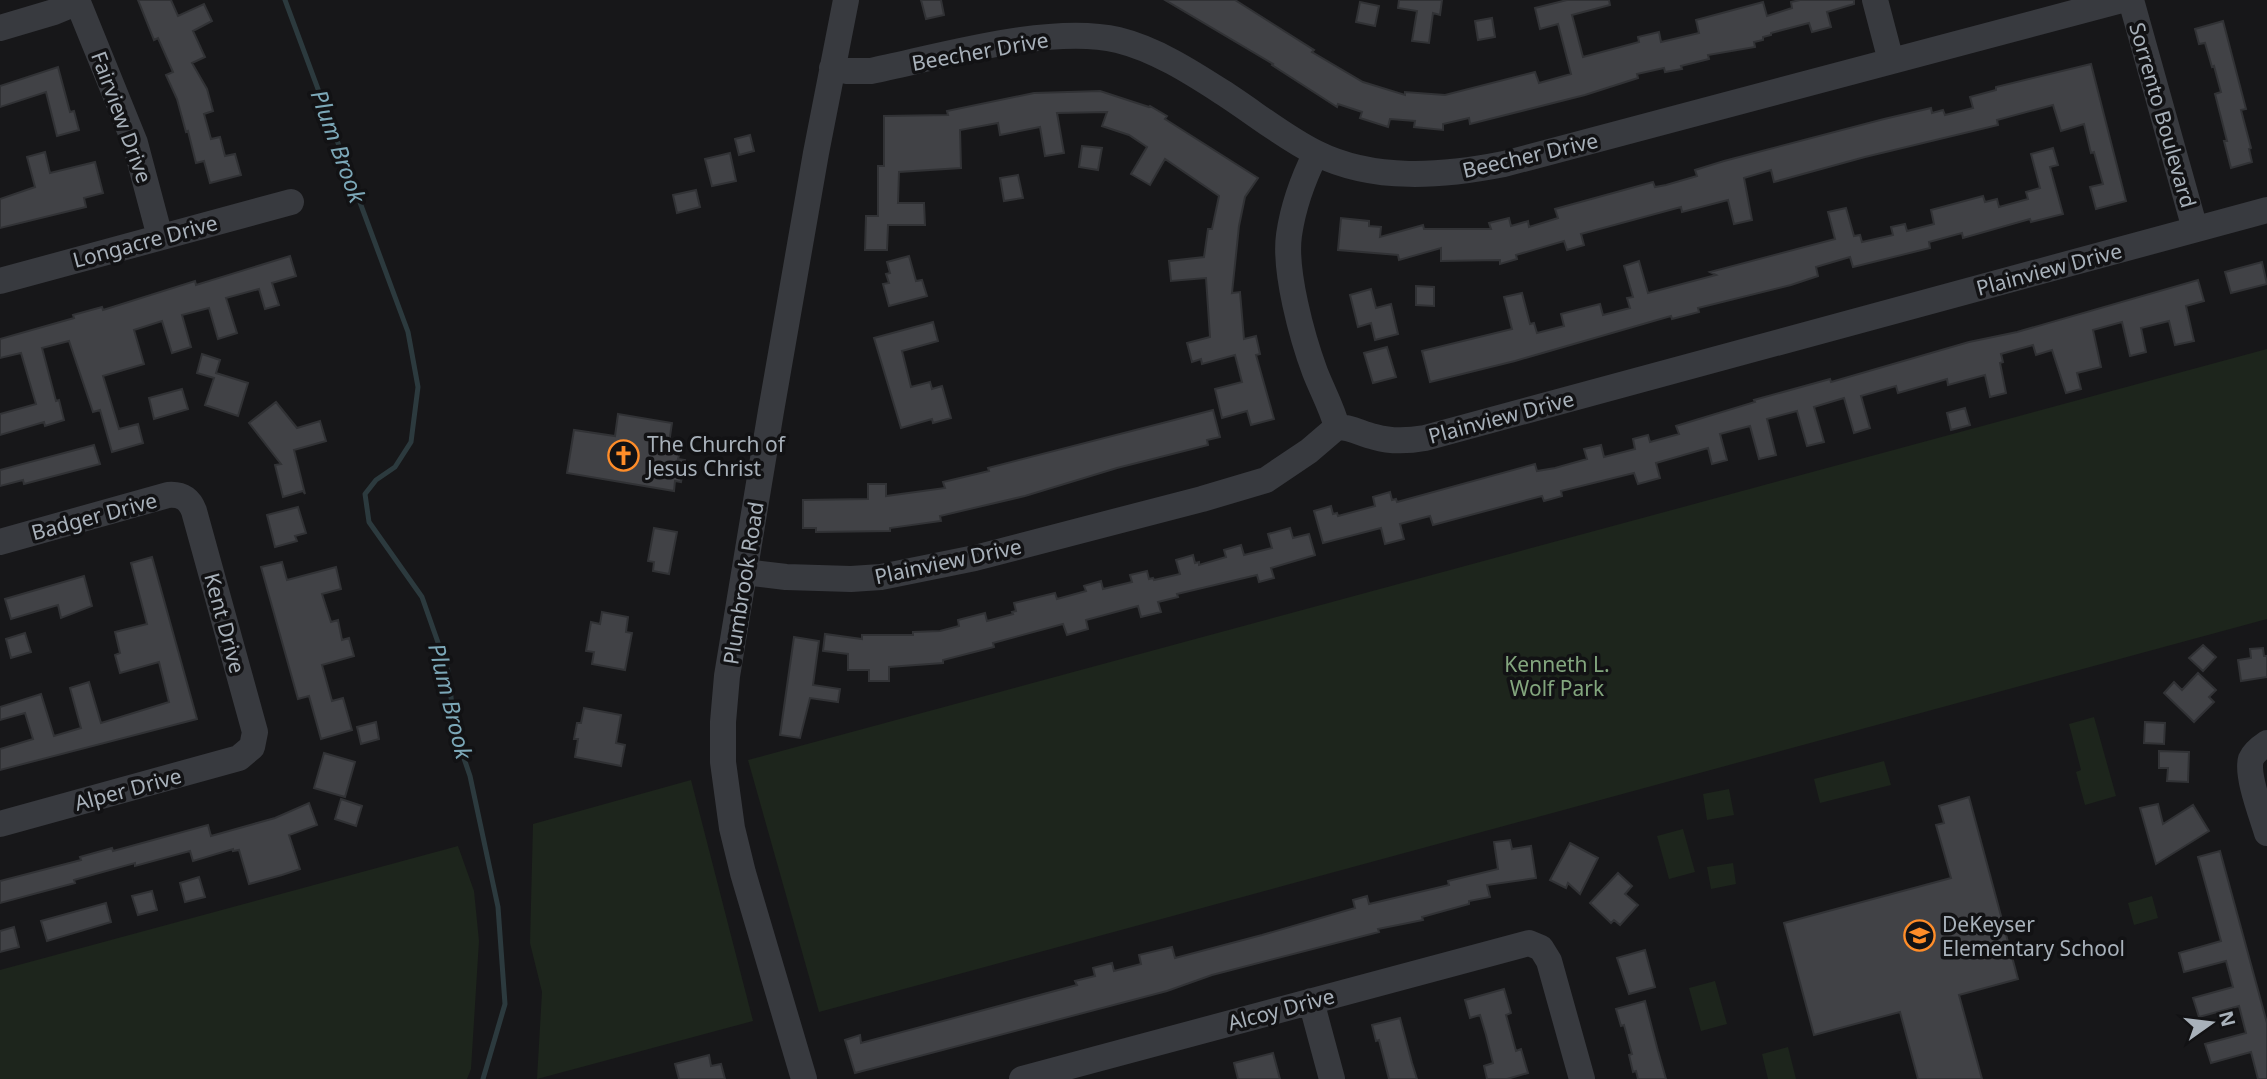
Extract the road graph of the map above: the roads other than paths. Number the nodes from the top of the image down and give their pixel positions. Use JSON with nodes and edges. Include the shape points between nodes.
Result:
{"nodes":[{"id":1,"x":846,"y":0,"type":"edge"},
{"id":2,"x":1875,"y":0,"type":"edge"},
{"id":3,"x":2122,"y":0,"type":"edge"},
{"id":4,"x":2131,"y":0,"type":"edge"},
{"id":5,"x":77,"y":1,"type":"edge"},
{"id":6,"x":0,"y":28,"type":"edge"},
{"id":7,"x":1891,"y":61,"type":"junction"},
{"id":8,"x":832,"y":68,"type":"junction"},
{"id":9,"x":1316,"y":153,"type":"junction"},
{"id":10,"x":291,"y":202,"type":"dead end"},
{"id":11,"x":2267,"y":210,"type":"edge"},
{"id":12,"x":2195,"y":229,"type":"junction"},
{"id":13,"x":160,"y":237,"type":"junction"},
{"id":14,"x":0,"y":281,"type":"edge"},
{"id":15,"x":1338,"y":426,"type":"junction"},
{"id":16,"x":188,"y":500,"type":"joint"},
{"id":17,"x":0,"y":542,"type":"edge"},
{"id":18,"x":745,"y":572,"type":"junction"},
{"id":19,"x":251,"y":747,"type":"joint"},
{"id":20,"x":2260,"y":748,"type":"edge"},
{"id":21,"x":0,"y":824,"type":"edge"},
{"id":22,"x":2267,"y":832,"type":"edge"},
{"id":23,"x":1311,"y":1001,"type":"junction"},
{"id":24,"x":1080,"y":1072,"type":"edge"},
{"id":25,"x":804,"y":1079,"type":"edge"},
{"id":26,"x":1022,"y":1079,"type":"edge"},
{"id":27,"x":1332,"y":1079,"type":"edge"},
{"id":28,"x":1582,"y":1079,"type":"edge"}],
"edges":[{"from":1,"to":8,"type":"street","name":"Plumbrook Road"},
{"from":2,"to":7,"type":"street"},
{"from":3,"to":7,"type":"street","name":"Beecher Drive"},
{"from":4,"to":12,"type":"street","name":"Sorrento Boulevard"},
{"from":5,"to":6,"type":"street"},
{"from":5,"to":13,"type":"street","name":"Fairview Drive","via":[[135,143]]},
{"from":7,"to":9,"type":"street","name":"Beecher Drive","via":[[1468,171],[1377,172]]},
{"from":8,"to":9,"type":"street","name":"Beecher Drive","via":[[871,72],[1033,39],[1118,40],[1192,73]]},
{"from":8,"to":18,"type":"street","name":"Plumbrook Road"},
{"from":9,"to":15,"type":"street","via":[[1294,209],[1288,256],[1310,359]]},
{"from":10,"to":13,"type":"street","name":"Longacre Drive"},
{"from":11,"to":12,"type":"street","name":"Plainview Drive"},
{"from":12,"to":15,"type":"street","name":"Plainview Drive","via":[[1425,438],[1392,441]]},
{"from":13,"to":14,"type":"street","name":"Longacre Drive"},
{"from":15,"to":18,"type":"street","name":"Plainview Drive","via":[[1266,480],[975,558],[871,578]]},
{"from":16,"to":17,"type":"street","name":"Badger Drive","via":[[168,495]]},
{"from":16,"to":19,"type":"street","name":"Kent Drive","via":[[255,732]]},
{"from":18,"to":25,"type":"street","name":"Plumbrook Road","via":[[727,676],[724,773],[743,873]]},
{"from":19,"to":21,"type":"street","name":"Alper Drive","via":[[239,758]]},
{"from":20,"to":22,"type":"street","via":[[2250,769]]},
{"from":23,"to":24,"type":"street","name":"Alcoy Drive"},
{"from":23,"to":27,"type":"street"},
{"from":23,"to":28,"type":"street","name":"Alcoy Drive","via":[[1529,943],[1541,948],[1553,972]]},
{"from":24,"to":26,"type":"street","name":"Alcoy Drive"}]}
